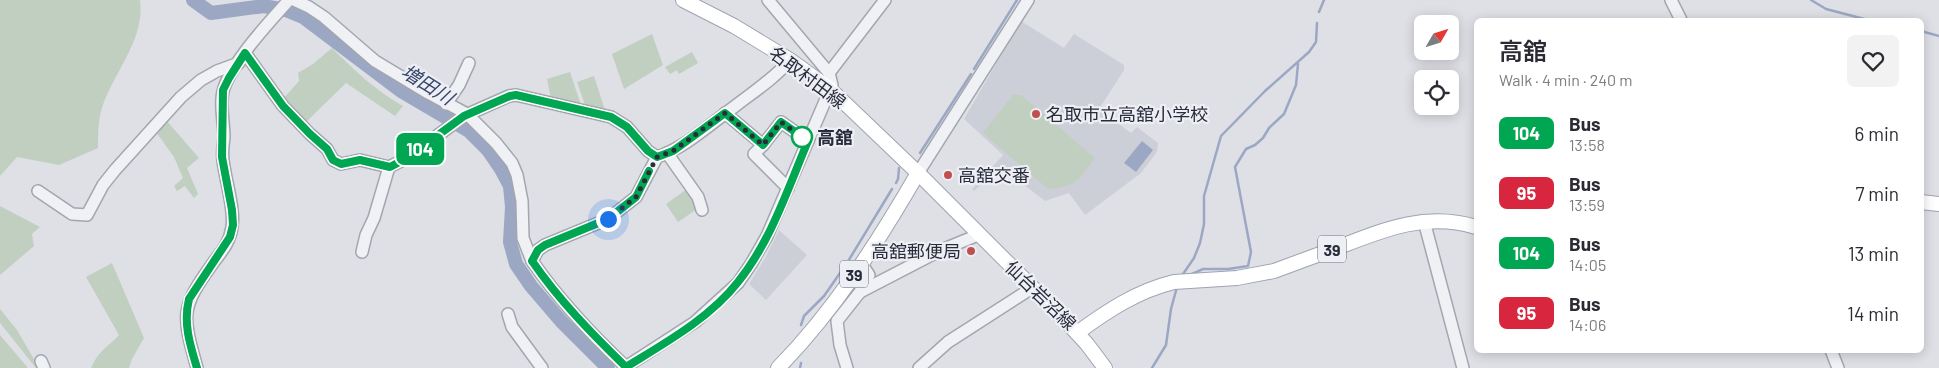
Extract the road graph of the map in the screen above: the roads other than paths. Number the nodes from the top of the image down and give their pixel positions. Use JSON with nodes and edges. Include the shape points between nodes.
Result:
{"nodes":[{"id":1,"x":683,"y":0,"type":"edge"},
{"id":2,"x":768,"y":0,"type":"edge"},
{"id":3,"x":885,"y":0,"type":"edge"},
{"id":4,"x":1028,"y":0,"type":"edge"},
{"id":5,"x":1671,"y":0,"type":"edge"},
{"id":6,"x":290,"y":1,"type":"edge"},
{"id":7,"x":1680,"y":18,"type":"edge"},
{"id":8,"x":242,"y":58,"type":"junction"},
{"id":9,"x":790,"y":60,"type":"junction"},
{"id":10,"x":469,"y":63,"type":"dead end"},
{"id":11,"x":829,"y":73,"type":"junction"},
{"id":12,"x":830,"y":89,"type":"junction"},
{"id":13,"x":446,"y":104,"type":"junction"},
{"id":14,"x":725,"y":113,"type":"junction"},
{"id":15,"x":465,"y":115,"type":"junction"},
{"id":16,"x":808,"y":141,"type":"junction"},
{"id":17,"x":763,"y":145,"type":"junction"},
{"id":18,"x":662,"y":155,"type":"junction"},
{"id":19,"x":390,"y":167,"type":"junction"},
{"id":20,"x":918,"y":173,"type":"junction"},
{"id":21,"x":788,"y":188,"type":"junction"},
{"id":22,"x":38,"y":191,"type":"dead end"},
{"id":23,"x":1924,"y":202,"type":"edge"},
{"id":24,"x":1939,"y":204,"type":"edge"},
{"id":25,"x":702,"y":210,"type":"dead end"},
{"id":26,"x":1424,"y":221,"type":"junction"},
{"id":27,"x":1474,"y":227,"type":"edge"},
{"id":28,"x":978,"y":235,"type":"junction"},
{"id":29,"x":362,"y":252,"type":"dead end"},
{"id":30,"x":532,"y":261,"type":"junction"},
{"id":31,"x":861,"y":263,"type":"junction"},
{"id":32,"x":1032,"y":288,"type":"junction"},
{"id":33,"x":860,"y":292,"type":"junction"},
{"id":34,"x":508,"y":314,"type":"dead end"},
{"id":35,"x":1077,"y":332,"type":"junction"},
{"id":36,"x":1832,"y":353,"type":"edge"},
{"id":37,"x":197,"y":368,"type":"edge"},
{"id":38,"x":542,"y":368,"type":"edge"},
{"id":39,"x":625,"y":368,"type":"edge"},
{"id":40,"x":778,"y":368,"type":"edge"},
{"id":41,"x":847,"y":368,"type":"edge"},
{"id":42,"x":919,"y":368,"type":"edge"},
{"id":43,"x":1105,"y":368,"type":"edge"},
{"id":44,"x":1463,"y":368,"type":"edge"},
{"id":45,"x":1838,"y":368,"type":"edge"}],
"edges":[{"from":1,"to":9,"type":"main road","name":"名取村田線"},
{"from":2,"to":11,"type":"street"},
{"from":3,"to":11,"type":"street"},
{"from":4,"to":20,"type":"street"},
{"from":5,"to":7,"type":"street"},
{"from":6,"to":8,"type":"street"},
{"from":6,"to":13,"type":"street","via":[[309,8],[375,60]]},
{"from":8,"to":19,"type":"street","via":[[283,106],[327,149],[333,160],[341,164],[360,160]]},
{"from":8,"to":22,"type":"street","via":[[201,80],[181,97],[103,185],[87,215],[72,214]]},
{"from":8,"to":37,"type":"street","via":[[223,90],[222,157],[233,225],[224,249],[189,299],[186,310],[186,326]]},
{"from":9,"to":12,"type":"main road","name":"名取村田線"},
{"from":9,"to":14,"type":"street","via":[[776,75]]},
{"from":10,"to":13,"type":"street"},
{"from":11,"to":12,"type":"street","via":[[833,82]]},
{"from":12,"to":16,"type":"street"},
{"from":12,"to":20,"type":"main road","name":"名取村田線"},
{"from":13,"to":15,"type":"street"},
{"from":14,"to":17,"type":"street"},
{"from":14,"to":18,"type":"street","via":[[699,134]]},
{"from":15,"to":18,"type":"street","via":[[510,96],[525,96],[611,117],[627,127],[648,151]]},
{"from":15,"to":19,"type":"street"},
{"from":15,"to":30,"type":"street","via":[[496,143],[515,169],[522,201],[523,238]]},
{"from":16,"to":17,"type":"street","via":[[777,119]]},
{"from":16,"to":21,"type":"street"},
{"from":17,"to":21,"type":"street","via":[[754,154]]},
{"from":18,"to":25,"type":"street","via":[[698,197]]},
{"from":18,"to":30,"type":"street","via":[[636,197],[608,219],[545,245]]},
{"from":19,"to":29,"type":"street"},
{"from":20,"to":28,"type":"main road","name":"仙台岩沼線"},
{"from":20,"to":31,"type":"main road","number":"39"},
{"from":21,"to":39,"type":"street","via":[[763,243],[732,289],[695,322]]},
{"from":23,"to":24,"type":"main road"},
{"from":26,"to":27,"type":"main road","name":"仙台岩沼線","number":"39","via":[[1441,220]]},
{"from":26,"to":35,"type":"main road","name":"仙台岩沼線","number":"39","via":[[1374,233],[1257,276],[1174,282],[1144,291]]},
{"from":26,"to":44,"type":"street"},
{"from":28,"to":32,"type":"main road","name":"仙台岩沼線"},
{"from":28,"to":33,"type":"street","via":[[939,251]]},
{"from":30,"to":39,"type":"street","via":[[552,290]]},
{"from":31,"to":33,"type":"street","via":[[869,276]]},
{"from":31,"to":40,"type":"main road","number":"39","via":[[814,328]]},
{"from":32,"to":35,"type":"main road","name":"仙台岩沼線"},
{"from":32,"to":42,"type":"street","via":[[948,342]]},
{"from":33,"to":41,"type":"street","via":[[837,321]]},
{"from":34,"to":38,"type":"street","via":[[512,327]]},
{"from":35,"to":43,"type":"main road"},
{"from":36,"to":45,"type":"street"}]}
